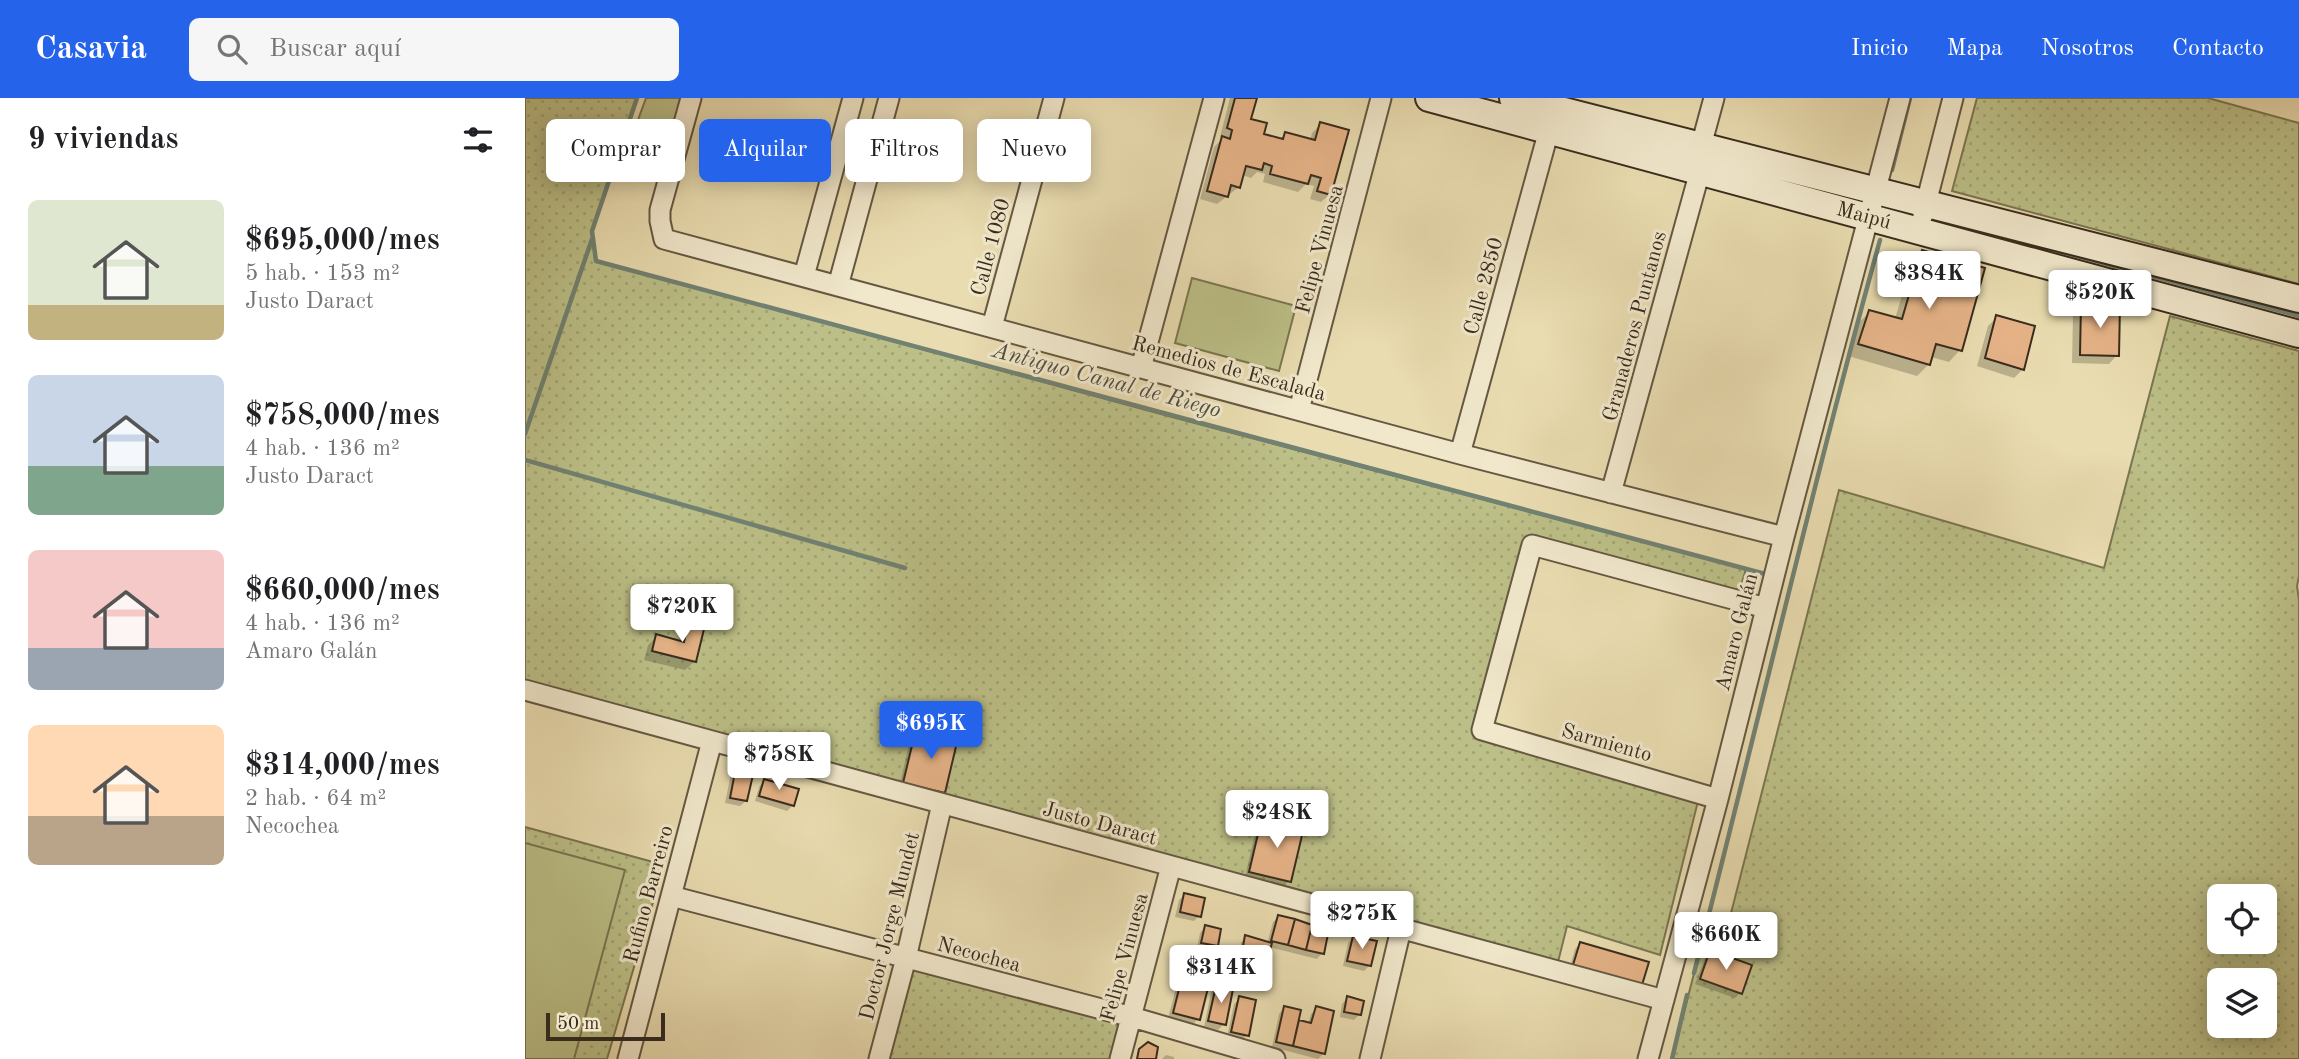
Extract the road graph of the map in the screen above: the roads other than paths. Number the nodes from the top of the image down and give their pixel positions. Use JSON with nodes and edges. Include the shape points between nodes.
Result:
{"nodes":[{"id":1,"x":691,"y":98,"type":"edge"},
{"id":2,"x":853,"y":98,"type":"edge"},
{"id":3,"x":888,"y":98,"type":"edge"},
{"id":4,"x":1054,"y":98,"type":"edge"},
{"id":5,"x":1215,"y":98,"type":"edge"},
{"id":6,"x":1381,"y":98,"type":"edge"},
{"id":7,"x":1429,"y":98,"type":"edge"},
{"id":8,"x":1513,"y":98,"type":"edge"},
{"id":9,"x":1714,"y":98,"type":"edge"},
{"id":10,"x":1900,"y":98,"type":"edge"},
{"id":11,"x":1953,"y":98,"type":"edge"},
{"id":12,"x":1551,"y":112,"type":"edge"},
{"id":13,"x":1701,"y":159,"type":"junction"},
{"id":14,"x":1876,"y":190,"type":"junction"},
{"id":15,"x":1926,"y":203,"type":"junction"},
{"id":16,"x":1868,"y":216,"type":"junction"},
{"id":17,"x":1919,"y":230,"type":"junction"},
{"id":18,"x":804,"y":276,"type":"junction"},
{"id":19,"x":838,"y":286,"type":"junction"},
{"id":20,"x":2299,"y":299,"type":"edge"},
{"id":21,"x":992,"y":327,"type":"junction"},
{"id":22,"x":2299,"y":334,"type":"edge"},
{"id":23,"x":1142,"y":368,"type":"junction"},
{"id":24,"x":1299,"y":410,"type":"junction"},
{"id":25,"x":1460,"y":454,"type":"junction"},
{"id":26,"x":1611,"y":493,"type":"junction"},
{"id":27,"x":1784,"y":537,"type":"junction"},
{"id":28,"x":1766,"y":608,"type":"junction"},
{"id":29,"x":525,"y":690,"type":"edge"},
{"id":30,"x":712,"y":741,"type":"junction"},
{"id":31,"x":1718,"y":799,"type":"junction"},
{"id":32,"x":942,"y":804,"type":"junction"},
{"id":33,"x":1171,"y":866,"type":"junction"},
{"id":34,"x":671,"y":897,"type":"junction"},
{"id":35,"x":1401,"y":929,"type":"junction"},
{"id":36,"x":906,"y":958,"type":"junction"},
{"id":37,"x":1664,"y":1000,"type":"junction"},
{"id":38,"x":1132,"y":1017,"type":"junction"},
{"id":39,"x":628,"y":1059,"type":"edge"},
{"id":40,"x":879,"y":1059,"type":"edge"},
{"id":41,"x":1120,"y":1059,"type":"edge"},
{"id":42,"x":1275,"y":1059,"type":"edge"},
{"id":43,"x":1370,"y":1059,"type":"edge"},
{"id":44,"x":1648,"y":1059,"type":"edge"}],
"edges":[{"from":1,"to":18,"type":"street","name":"Remedios de Escalada","via":[[660,210],[664,239]]},
{"from":2,"to":18,"type":"street"},
{"from":3,"to":19,"type":"street"},
{"from":4,"to":21,"type":"street","name":"Calle 1080"},
{"from":5,"to":23,"type":"street"},
{"from":6,"to":24,"type":"street","name":"Felipe Vinuesa"},
{"from":7,"to":12,"type":"street","name":"Maipú"},
{"from":8,"to":12,"type":"street","name":"Maipú"},
{"from":9,"to":13,"type":"street","name":"Granaderos Puntanos"},
{"from":10,"to":14,"type":"street"},
{"from":11,"to":15,"type":"street"},
{"from":12,"to":13,"type":"street","name":"Maipú"},
{"from":12,"to":25,"type":"street","name":"Calle 2850"},
{"from":13,"to":14,"type":"street","name":"Maipú"},
{"from":13,"to":16,"type":"street","name":"Maipú"},
{"from":13,"to":26,"type":"street","name":"Granaderos Puntanos"},
{"from":14,"to":15,"type":"street","name":"Maipú"},
{"from":14,"to":16,"type":"street","name":"Amaro Galán"},
{"from":15,"to":17,"type":"street"},
{"from":15,"to":20,"type":"street","name":"Maipú"},
{"from":16,"to":17,"type":"street","name":"Maipú"},
{"from":16,"to":27,"type":"street","name":"Amaro Galán"},
{"from":17,"to":22,"type":"street","name":"Maipú"},
{"from":18,"to":19,"type":"street","name":"Remedios de Escalada"},
{"from":19,"to":21,"type":"street","name":"Remedios de Escalada"},
{"from":21,"to":23,"type":"street","name":"Remedios de Escalada"},
{"from":23,"to":24,"type":"street","name":"Remedios de Escalada"},
{"from":24,"to":25,"type":"street","name":"Remedios de Escalada"},
{"from":25,"to":26,"type":"street","name":"Remedios de Escalada"},
{"from":26,"to":27,"type":"street","name":"Remedios de Escalada"},
{"from":27,"to":28,"type":"street","name":"Amaro Galán"},
{"from":28,"to":31,"type":"street","name":"Amaro Galán"},
{"from":28,"to":31,"type":"street","name":"Sarmiento","via":[[1532,545],[1482,730]]},
{"from":29,"to":30,"type":"street","name":"Justo Daract"},
{"from":30,"to":32,"type":"street","name":"Justo Daract"},
{"from":30,"to":34,"type":"street","name":"Rufino Barreiro"},
{"from":31,"to":37,"type":"street","name":"Amaro Galán"},
{"from":32,"to":33,"type":"street","name":"Justo Daract"},
{"from":32,"to":36,"type":"street","name":"Doctor Jorge Mundet"},
{"from":33,"to":35,"type":"street","name":"Justo Daract"},
{"from":33,"to":38,"type":"street","name":"Felipe Vinuesa"},
{"from":34,"to":36,"type":"street","name":"Necochea"},
{"from":34,"to":39,"type":"street","name":"Rufino Barreiro"},
{"from":35,"to":37,"type":"street","name":"Justo Daract"},
{"from":35,"to":43,"type":"street"},
{"from":36,"to":38,"type":"street","name":"Necochea"},
{"from":36,"to":40,"type":"street","name":"Doctor Jorge Mundet"},
{"from":37,"to":44,"type":"street","name":"Amaro Galán"},
{"from":38,"to":41,"type":"street","name":"Felipe Vinuesa"},
{"from":38,"to":42,"type":"street","name":"Necochea"}]}
